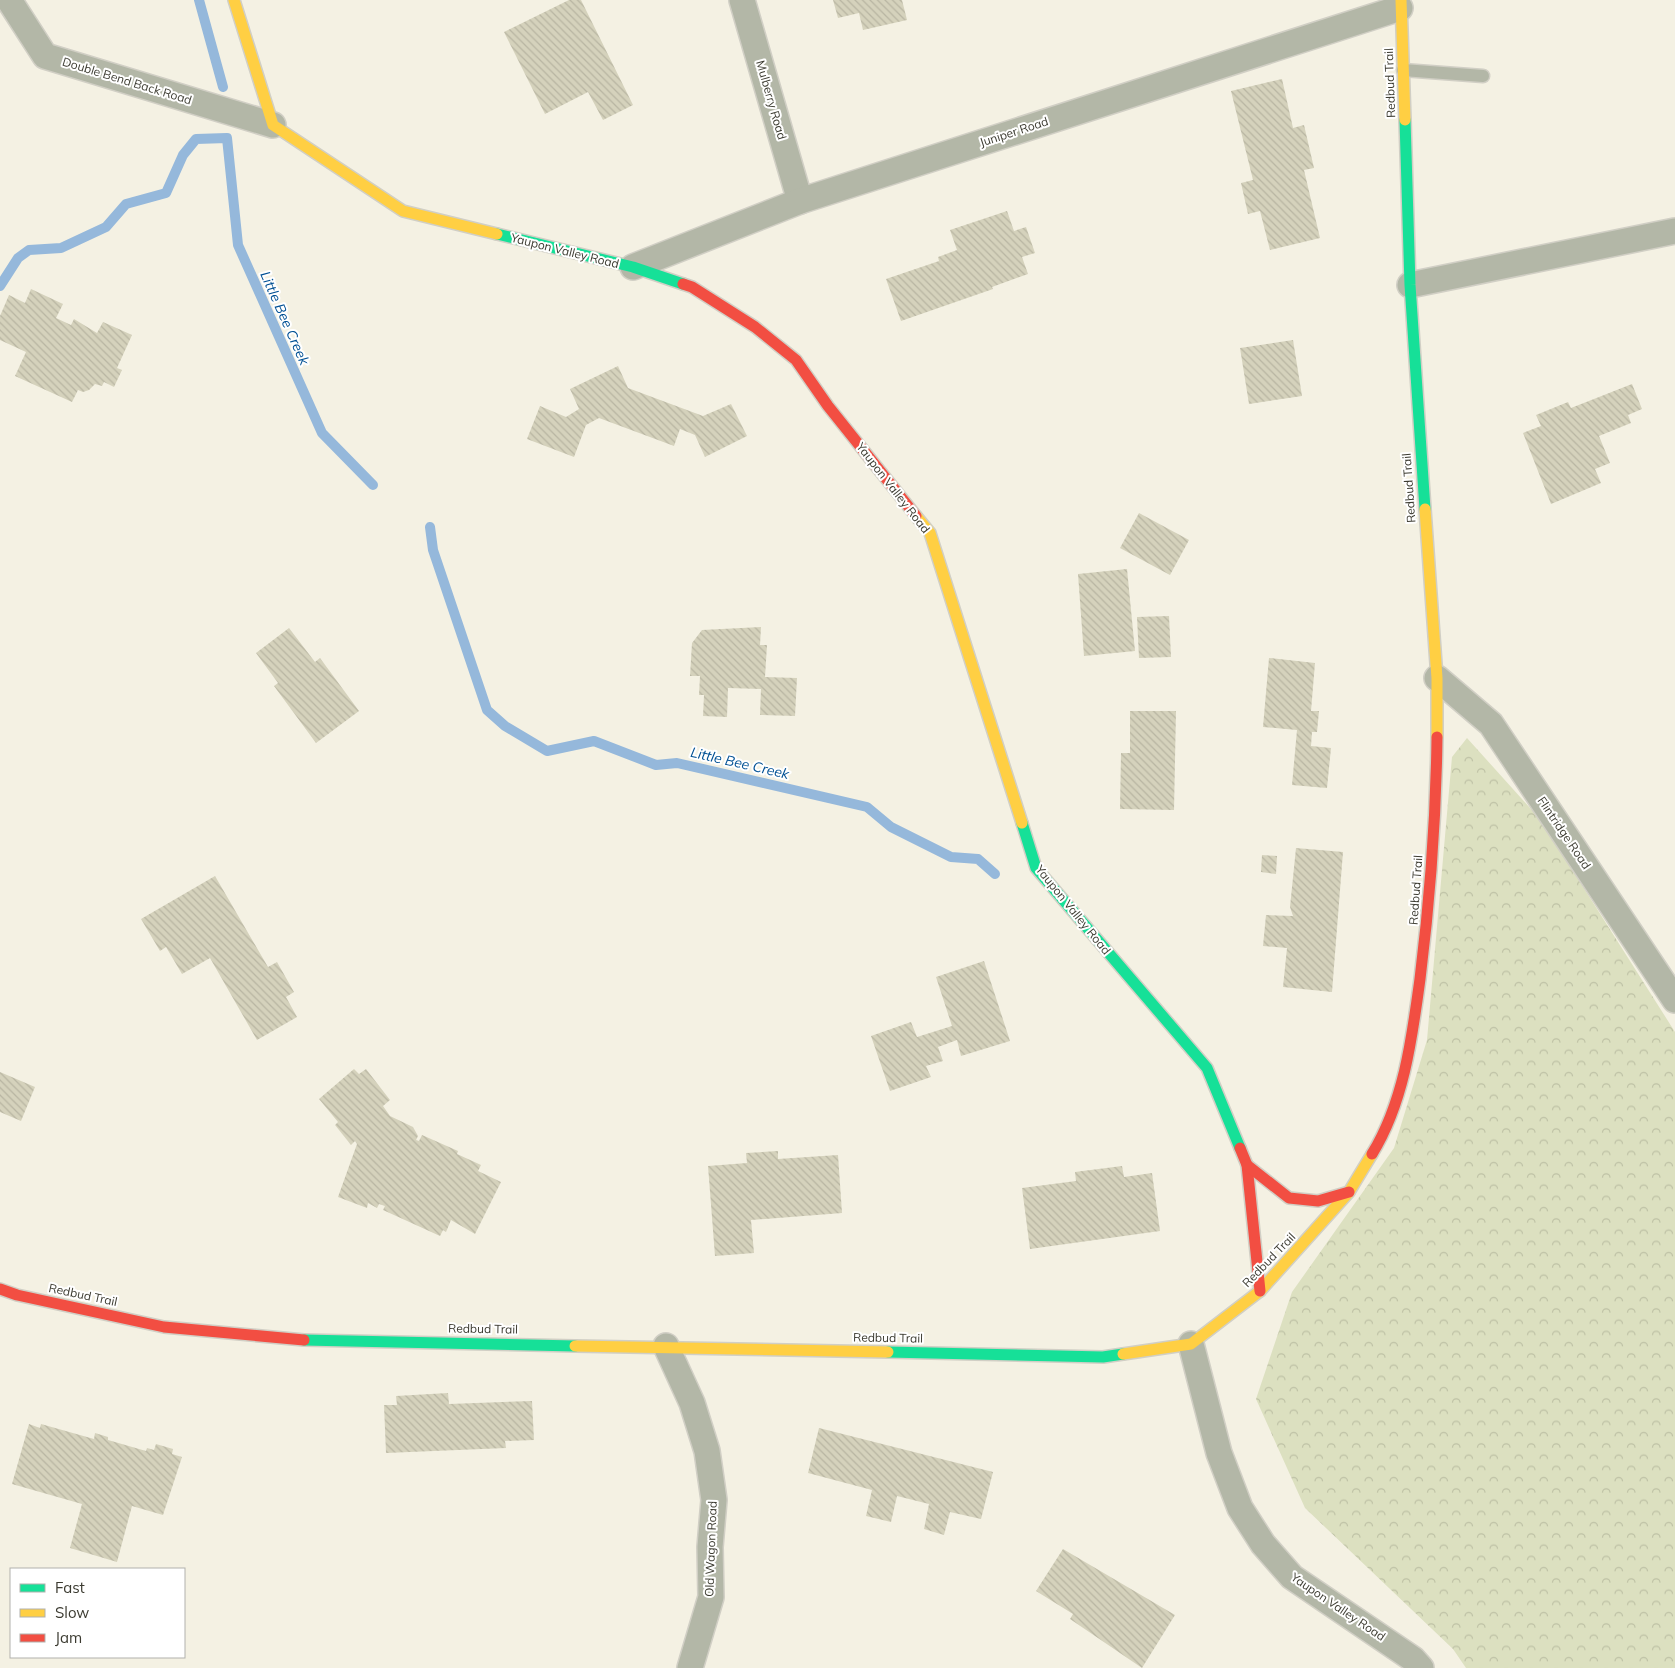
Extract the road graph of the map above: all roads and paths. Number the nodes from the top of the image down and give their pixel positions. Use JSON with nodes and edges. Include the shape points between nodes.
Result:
{"nodes":[{"id":1,"x":9,"y":0,"type":"edge"},
{"id":2,"x":234,"y":0,"type":"edge"},
{"id":3,"x":742,"y":0,"type":"edge"},
{"id":4,"x":1401,"y":4,"type":"edge"},
{"id":5,"x":1403,"y":70,"type":"junction"},
{"id":6,"x":1483,"y":76,"type":"dead end"},
{"id":7,"x":273,"y":125,"type":"junction"},
{"id":8,"x":800,"y":201,"type":"junction"},
{"id":9,"x":1675,"y":231,"type":"edge"},
{"id":10,"x":633,"y":268,"type":"junction"},
{"id":11,"x":1410,"y":285,"type":"junction"},
{"id":12,"x":1437,"y":678,"type":"junction"},
{"id":13,"x":1675,"y":1000,"type":"edge"},
{"id":14,"x":1247,"y":1165,"type":"junction"},
{"id":15,"x":1349,"y":1192,"type":"junction"},
{"id":16,"x":0,"y":1289,"type":"edge"},
{"id":17,"x":1260,"y":1291,"type":"junction"},
{"id":18,"x":1191,"y":1344,"type":"junction"},
{"id":19,"x":666,"y":1346,"type":"junction"},
{"id":20,"x":690,"y":1668,"type":"edge"},
{"id":21,"x":1421,"y":1668,"type":"edge"}],
"edges":[{"from":1,"to":7,"type":"street","name":"Double Bend Back Road","via":[[45,56]]},
{"from":2,"to":7,"type":"street"},
{"from":3,"to":8,"type":"street","name":"Mulberry Road"},
{"from":4,"to":5,"type":"street","name":"Redbud Trail"},
{"from":4,"to":8,"type":"street","name":"Juniper Road"},
{"from":5,"to":6,"type":"lane"},
{"from":5,"to":11,"type":"street","name":"Redbud Trail"},
{"from":7,"to":10,"type":"street","name":"Yaupon Valley Road","via":[[403,211]]},
{"from":8,"to":10,"type":"street","name":"Juniper Road"},
{"from":9,"to":11,"type":"street"},
{"from":10,"to":14,"type":"street","name":"Yaupon Valley Road","via":[[692,287],[755,327],[796,360],[828,406],[930,534],[1036,868],[1208,1068]]},
{"from":11,"to":12,"type":"street","name":"Redbud Trail"},
{"from":12,"to":13,"type":"street","name":"Flintridge Road","via":[[1491,724]]},
{"from":12,"to":15,"type":"street","name":"Redbud Trail","via":[[1436,804],[1427,924],[1414,1022],[1400,1092],[1376,1148]]},
{"from":14,"to":15,"type":"street","via":[[1289,1198],[1318,1201]]},
{"from":14,"to":17,"type":"street","name":"Yaupon Valley Road"},
{"from":15,"to":17,"type":"street","name":"Redbud Trail"},
{"from":16,"to":19,"type":"street","name":"Redbud Trail","via":[[164,1327],[303,1340]]},
{"from":17,"to":18,"type":"street","name":"Redbud Trail"},
{"from":18,"to":19,"type":"street","name":"Redbud Trail","via":[[1103,1357]]},
{"from":18,"to":21,"type":"street","name":"Yaupon Valley Road","via":[[1219,1453],[1240,1508],[1264,1544],[1292,1578],[1361,1622]]},
{"from":19,"to":20,"type":"street","name":"Old Wagon Road","via":[[692,1402],[707,1451],[714,1500],[710,1546],[711,1597]]}]}
